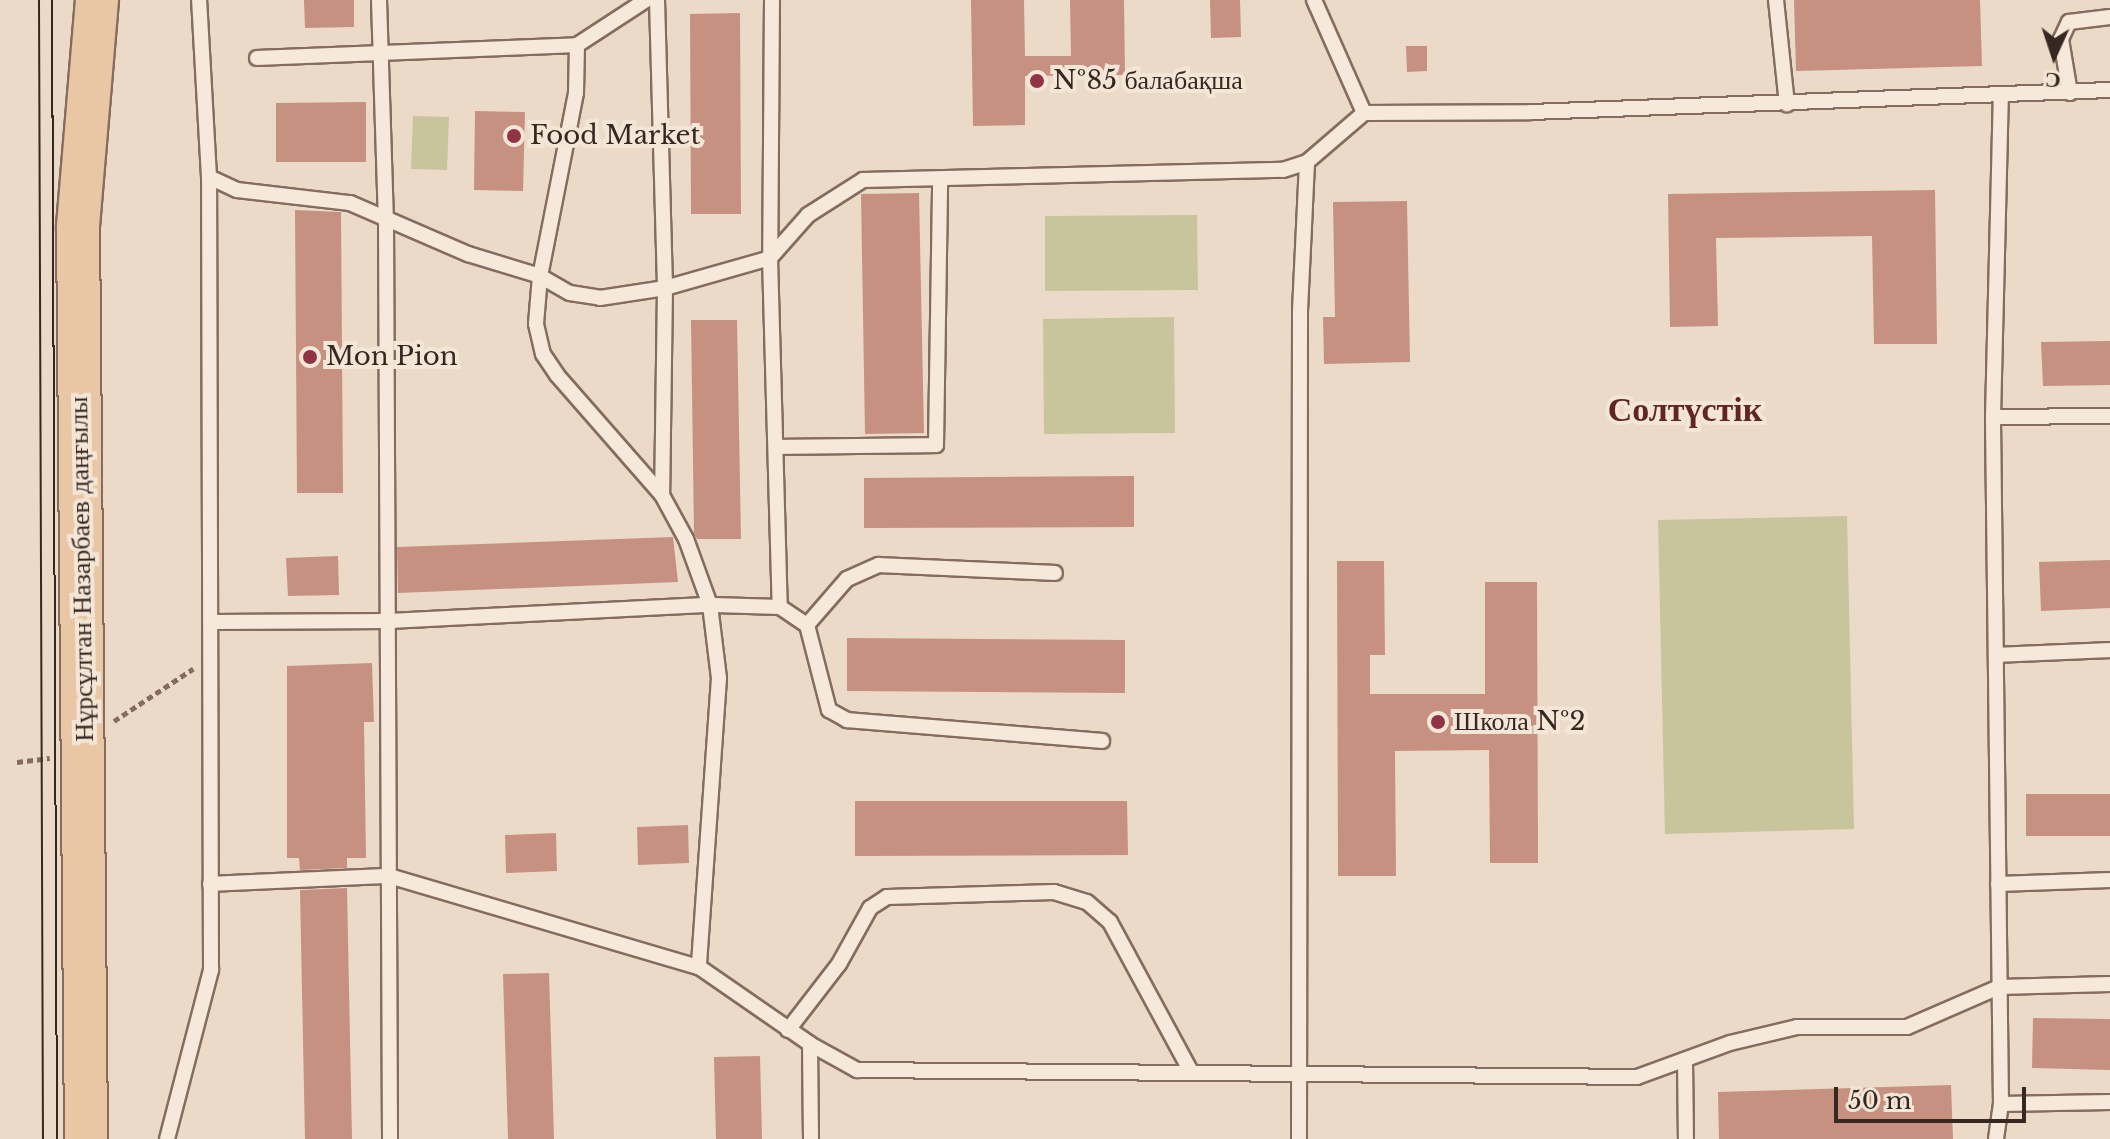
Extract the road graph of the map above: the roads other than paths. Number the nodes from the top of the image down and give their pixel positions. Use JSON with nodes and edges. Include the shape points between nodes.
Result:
{"nodes":[{"id":1,"x":97,"y":0,"type":"edge"},
{"id":2,"x":199,"y":0,"type":"edge"},
{"id":3,"x":379,"y":0,"type":"edge"},
{"id":4,"x":657,"y":0,"type":"edge"},
{"id":5,"x":772,"y":0,"type":"edge"},
{"id":6,"x":1314,"y":0,"type":"edge"},
{"id":7,"x":1776,"y":0,"type":"edge"},
{"id":8,"x":641,"y":2,"type":"edge"},
{"id":9,"x":2110,"y":17,"type":"edge"},
{"id":10,"x":577,"y":45,"type":"junction"},
{"id":11,"x":381,"y":55,"type":"junction"},
{"id":12,"x":257,"y":58,"type":"dead end"},
{"id":13,"x":2110,"y":90,"type":"edge"},
{"id":14,"x":2070,"y":93,"type":"junction"},
{"id":15,"x":2001,"y":96,"type":"junction"},
{"id":16,"x":1787,"y":104,"type":"junction"},
{"id":17,"x":1364,"y":113,"type":"junction"},
{"id":18,"x":1307,"y":162,"type":"junction"},
{"id":19,"x":209,"y":177,"type":"junction"},
{"id":20,"x":940,"y":180,"type":"junction"},
{"id":21,"x":386,"y":219,"type":"junction"},
{"id":22,"x":770,"y":258,"type":"junction"},
{"id":23,"x":540,"y":276,"type":"junction"},
{"id":24,"x":665,"y":288,"type":"junction"},
{"id":25,"x":2110,"y":416,"type":"edge"},
{"id":26,"x":1993,"y":417,"type":"junction"},
{"id":27,"x":779,"y":447,"type":"junction"},
{"id":28,"x":662,"y":495,"type":"junction"},
{"id":29,"x":1055,"y":573,"type":"dead end"},
{"id":30,"x":710,"y":605,"type":"junction"},
{"id":31,"x":780,"y":607,"type":"junction"},
{"id":32,"x":389,"y":621,"type":"junction"},
{"id":33,"x":212,"y":622,"type":"junction"},
{"id":34,"x":807,"y":625,"type":"junction"},
{"id":35,"x":2110,"y":650,"type":"edge"},
{"id":36,"x":1996,"y":655,"type":"junction"},
{"id":37,"x":1102,"y":741,"type":"dead end"},
{"id":38,"x":389,"y":876,"type":"junction"},
{"id":39,"x":2110,"y":880,"type":"edge"},
{"id":40,"x":210,"y":884,"type":"junction"},
{"id":41,"x":1998,"y":884,"type":"junction"},
{"id":42,"x":699,"y":967,"type":"junction"},
{"id":43,"x":2110,"y":984,"type":"edge"},
{"id":44,"x":1999,"y":987,"type":"junction"},
{"id":45,"x":788,"y":1030,"type":"junction"},
{"id":46,"x":810,"y":1044,"type":"junction"},
{"id":47,"x":1685,"y":1060,"type":"junction"},
{"id":48,"x":1190,"y":1070,"type":"junction"},
{"id":49,"x":1299,"y":1070,"type":"junction"},
{"id":50,"x":2110,"y":1102,"type":"edge"},
{"id":51,"x":2001,"y":1104,"type":"junction"},
{"id":52,"x":86,"y":1139,"type":"edge"},
{"id":53,"x":167,"y":1139,"type":"edge"},
{"id":54,"x":390,"y":1139,"type":"edge"},
{"id":55,"x":811,"y":1139,"type":"edge"},
{"id":56,"x":1299,"y":1139,"type":"edge"},
{"id":57,"x":1686,"y":1139,"type":"edge"},
{"id":58,"x":1996,"y":1139,"type":"edge"}],
"edges":[{"from":1,"to":52,"type":"main road","name":"Нұрсұлтан Назарбаев даңғылы","via":[[78,226]]},
{"from":2,"to":19,"type":"lane"},
{"from":3,"to":11,"type":"lane"},
{"from":4,"to":24,"type":"lane"},
{"from":5,"to":22,"type":"lane"},
{"from":6,"to":17,"type":"lane"},
{"from":7,"to":16,"type":"lane"},
{"from":8,"to":10,"type":"lane"},
{"from":9,"to":14,"type":"lane","via":[[2069,22],[2061,39]]},
{"from":10,"to":11,"type":"lane"},
{"from":10,"to":23,"type":"lane","via":[[576,93]]},
{"from":11,"to":12,"type":"lane"},
{"from":11,"to":21,"type":"lane"},
{"from":13,"to":14,"type":"lane"},
{"from":14,"to":15,"type":"lane"},
{"from":15,"to":16,"type":"lane"},
{"from":15,"to":26,"type":"lane"},
{"from":16,"to":17,"type":"lane"},
{"from":17,"to":18,"type":"lane"},
{"from":18,"to":20,"type":"lane","via":[[1283,170]]},
{"from":18,"to":49,"type":"lane","via":[[1300,311]]},
{"from":19,"to":21,"type":"lane","via":[[237,190],[350,203]]},
{"from":19,"to":33,"type":"lane"},
{"from":20,"to":22,"type":"lane","via":[[863,180],[843,189],[808,215]]},
{"from":20,"to":27,"type":"lane","via":[[936,445]]},
{"from":21,"to":23,"type":"lane","via":[[468,254]]},
{"from":21,"to":32,"type":"lane"},
{"from":22,"to":24,"type":"lane"},
{"from":22,"to":27,"type":"lane"},
{"from":23,"to":24,"type":"lane","via":[[570,293],[600,298]]},
{"from":23,"to":28,"type":"lane","via":[[536,324],[543,354]]},
{"from":24,"to":28,"type":"lane"},
{"from":25,"to":26,"type":"lane"},
{"from":26,"to":36,"type":"lane"},
{"from":27,"to":31,"type":"lane"},
{"from":28,"to":30,"type":"lane","via":[[686,539]]},
{"from":29,"to":34,"type":"lane","via":[[879,565],[847,579]]},
{"from":30,"to":31,"type":"lane"},
{"from":30,"to":32,"type":"lane"},
{"from":30,"to":42,"type":"lane","via":[[719,678]]},
{"from":31,"to":34,"type":"lane"},
{"from":32,"to":33,"type":"lane"},
{"from":32,"to":38,"type":"lane"},
{"from":33,"to":40,"type":"lane"},
{"from":34,"to":37,"type":"lane","via":[[829,710],[847,720]]},
{"from":35,"to":36,"type":"lane"},
{"from":36,"to":41,"type":"lane"},
{"from":38,"to":40,"type":"lane"},
{"from":38,"to":42,"type":"lane"},
{"from":38,"to":54,"type":"lane"},
{"from":39,"to":41,"type":"lane"},
{"from":40,"to":53,"type":"lane","via":[[211,970]]},
{"from":41,"to":44,"type":"lane"},
{"from":42,"to":45,"type":"lane"},
{"from":43,"to":44,"type":"lane"},
{"from":44,"to":47,"type":"lane","via":[[1907,1027],[1797,1027]]},
{"from":44,"to":51,"type":"lane"},
{"from":45,"to":46,"type":"lane"},
{"from":45,"to":48,"type":"lane","via":[[839,964],[870,908],[887,897],[1054,892],[1087,902],[1110,922]]},
{"from":46,"to":48,"type":"lane","via":[[857,1070]]},
{"from":46,"to":55,"type":"lane"},
{"from":47,"to":49,"type":"lane","via":[[1637,1077]]},
{"from":47,"to":57,"type":"lane"},
{"from":48,"to":49,"type":"lane"},
{"from":49,"to":56,"type":"lane"},
{"from":50,"to":51,"type":"lane"},
{"from":51,"to":58,"type":"lane"}]}
